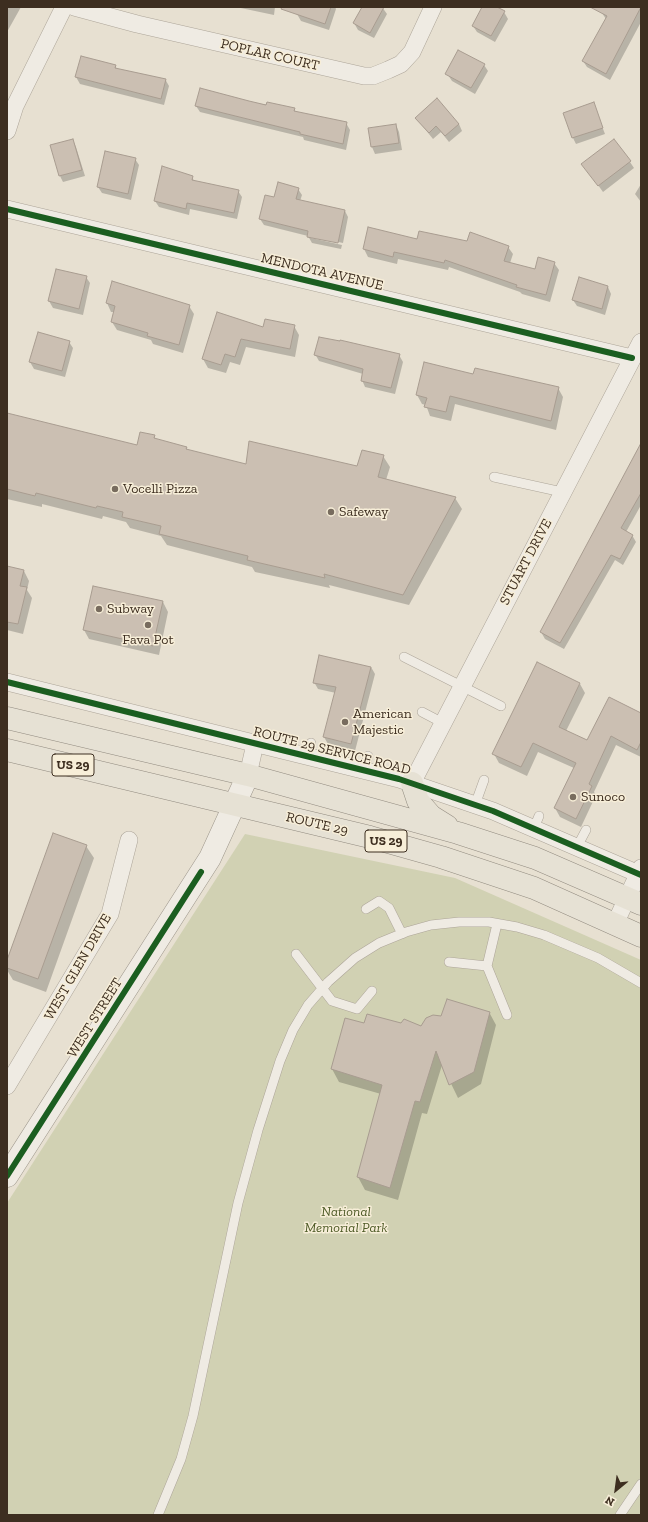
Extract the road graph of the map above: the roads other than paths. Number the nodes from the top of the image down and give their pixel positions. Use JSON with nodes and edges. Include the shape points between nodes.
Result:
{"nodes":[{"id":1,"x":64,"y":7,"type":"edge"},
{"id":2,"x":74,"y":7,"type":"edge"},
{"id":3,"x":433,"y":7,"type":"edge"},
{"id":4,"x":7,"y":131,"type":"edge"},
{"id":5,"x":7,"y":209,"type":"edge"},
{"id":6,"x":641,"y":342,"type":"edge"},
{"id":7,"x":632,"y":358,"type":"junction"},
{"id":8,"x":494,"y":477,"type":"dead end"},
{"id":9,"x":562,"y":492,"type":"junction"},
{"id":10,"x":404,"y":657,"type":"dead end"},
{"id":11,"x":7,"y":682,"type":"edge"},
{"id":12,"x":463,"y":686,"type":"junction"},
{"id":13,"x":501,"y":706,"type":"dead end"},
{"id":14,"x":422,"y":712,"type":"dead end"},
{"id":15,"x":7,"y":718,"type":"edge"},
{"id":16,"x":443,"y":723,"type":"junction"},
{"id":17,"x":255,"y":744,"type":"junction"},
{"id":18,"x":7,"y":750,"type":"edge"},
{"id":19,"x":248,"y":775,"type":"junction"},
{"id":20,"x":484,"y":780,"type":"dead end"},
{"id":21,"x":412,"y":783,"type":"junction"},
{"id":22,"x":235,"y":804,"type":"junction"},
{"id":23,"x":475,"y":805,"type":"junction"},
{"id":24,"x":586,"y":830,"type":"dead end"},
{"id":25,"x":458,"y":833,"type":"junction"},
{"id":26,"x":129,"y":840,"type":"dead end"},
{"id":27,"x":577,"y":847,"type":"junction"},
{"id":28,"x":640,"y":872,"type":"edge"},
{"id":29,"x":634,"y":901,"type":"edge"},
{"id":30,"x":366,"y":909,"type":"dead end"},
{"id":31,"x":497,"y":924,"type":"junction"},
{"id":32,"x":615,"y":924,"type":"junction"},
{"id":33,"x":402,"y":934,"type":"junction"},
{"id":34,"x":641,"y":936,"type":"edge"},
{"id":35,"x":296,"y":954,"type":"dead end"},
{"id":36,"x":449,"y":962,"type":"dead end"},
{"id":37,"x":487,"y":966,"type":"junction"},
{"id":38,"x":641,"y":983,"type":"edge"},
{"id":39,"x":322,"y":988,"type":"junction"},
{"id":40,"x":372,"y":991,"type":"dead end"},
{"id":41,"x":507,"y":1015,"type":"dead end"},
{"id":42,"x":7,"y":1085,"type":"edge"},
{"id":43,"x":7,"y":1176,"type":"edge"},
{"id":44,"x":641,"y":1484,"type":"edge"},
{"id":45,"x":158,"y":1515,"type":"edge"},
{"id":46,"x":620,"y":1515,"type":"edge"}],
"edges":[{"from":1,"to":4,"type":"street","via":[[15,106]]},
{"from":2,"to":3,"type":"street","name":"POPLAR COURT","via":[[145,26],[373,76],[401,64],[412,52]]},
{"from":5,"to":7,"type":"street","name":"MENDOTA AVENUE"},
{"from":6,"to":7,"type":"street","name":"STUART DRIVE"},
{"from":7,"to":9,"type":"street","name":"STUART DRIVE"},
{"from":8,"to":9,"type":"lane"},
{"from":9,"to":12,"type":"street","name":"STUART DRIVE"},
{"from":10,"to":12,"type":"lane"},
{"from":11,"to":17,"type":"street","name":"ROUTE 29 SERVICE ROAD"},
{"from":12,"to":13,"type":"lane"},
{"from":12,"to":16,"type":"street","name":"STUART DRIVE"},
{"from":14,"to":16,"type":"lane"},
{"from":15,"to":19,"type":"main road","name":"ROUTE 29","number":"US 29"},
{"from":16,"to":21,"type":"street","name":"STUART DRIVE"},
{"from":17,"to":19,"type":"street","name":"WEST STREET"},
{"from":17,"to":21,"type":"street","name":"ROUTE 29 SERVICE ROAD","via":[[310,750],[366,763]]},
{"from":18,"to":22,"type":"main road","name":"ROUTE 29","number":"US 29"},
{"from":19,"to":22,"type":"main road","name":"WEST STREET"},
{"from":19,"to":25,"type":"main road","name":"ROUTE 29","number":"US 29"},
{"from":20,"to":23,"type":"lane"},
{"from":21,"to":23,"type":"street","name":"ROUTE 29 SERVICE ROAD"},
{"from":21,"to":25,"type":"main road","via":[[418,801],[431,816]]},
{"from":22,"to":32,"type":"main road","name":"ROUTE 29","number":"US 29","via":[[441,857],[534,888]]},
{"from":22,"to":43,"type":"main road","name":"WEST STREET","via":[[210,858]]},
{"from":23,"to":27,"type":"street","name":"ROUTE 29 SERVICE ROAD","via":[[537,822]]},
{"from":24,"to":27,"type":"lane"},
{"from":25,"to":29,"type":"main road","name":"ROUTE 29","number":"US 29","via":[[535,858]]},
{"from":26,"to":42,"type":"street","name":"WEST GLEN DRIVE","via":[[110,914]]},
{"from":27,"to":28,"type":"street","name":"ROUTE 29 SERVICE ROAD"},
{"from":28,"to":29,"type":"street"},
{"from":29,"to":32,"type":"street"},
{"from":30,"to":33,"type":"lane","via":[[379,901],[389,908]]},
{"from":31,"to":33,"type":"lane","via":[[459,922],[431,925]]},
{"from":31,"to":37,"type":"lane"},
{"from":31,"to":38,"type":"lane","via":[[517,926],[544,935],[598,958]]},
{"from":32,"to":34,"type":"main road","name":"ROUTE 29","number":"US 29"},
{"from":33,"to":39,"type":"lane","via":[[379,943],[355,958]]},
{"from":35,"to":39,"type":"lane"},
{"from":36,"to":37,"type":"lane"},
{"from":37,"to":41,"type":"lane"},
{"from":39,"to":40,"type":"lane","via":[[332,1001],[357,1009]]},
{"from":39,"to":45,"type":"lane","via":[[293,1030],[272,1086],[238,1203],[193,1416],[181,1459]]},
{"from":44,"to":46,"type":"lane"}]}
